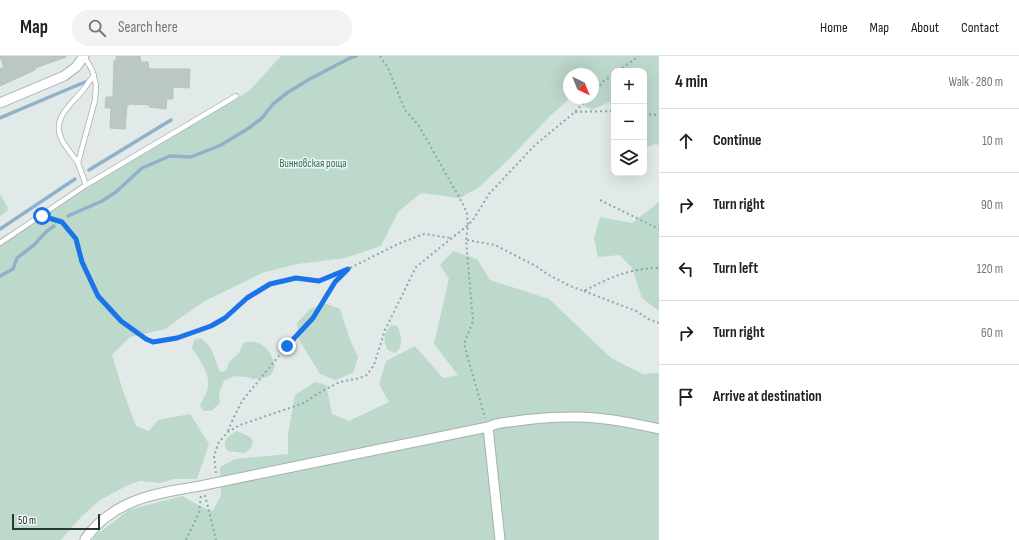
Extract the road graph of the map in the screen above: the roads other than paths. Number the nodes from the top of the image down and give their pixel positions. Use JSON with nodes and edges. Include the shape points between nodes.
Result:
{"nodes":[{"id":1,"x":84,"y":56,"type":"edge"},
{"id":2,"x":94,"y":75,"type":"junction"},
{"id":3,"x":236,"y":96,"type":"dead end"},
{"id":4,"x":0,"y":103,"type":"edge"},
{"id":5,"x":78,"y":164,"type":"junction"},
{"id":6,"x":86,"y":185,"type":"junction"},
{"id":7,"x":0,"y":243,"type":"edge"},
{"id":8,"x":488,"y":427,"type":"junction"},
{"id":9,"x":659,"y":429,"type":"edge"},
{"id":10,"x":84,"y":539,"type":"dead end"},
{"id":11,"x":500,"y":540,"type":"edge"}],
"edges":[{"from":1,"to":2,"type":"lane"},
{"from":1,"to":4,"type":"street","via":[[76,67],[64,76]]},
{"from":2,"to":5,"type":"lane","via":[[95,100]]},
{"from":2,"to":5,"type":"lane","via":[[60,118],[61,138]]},
{"from":3,"to":6,"type":"lane"},
{"from":5,"to":6,"type":"lane"},
{"from":6,"to":7,"type":"lane"},
{"from":8,"to":9,"type":"street","via":[[514,421],[590,417]]},
{"from":8,"to":10,"type":"street","via":[[164,492],[126,504],[103,519]]},
{"from":8,"to":11,"type":"street"}]}
